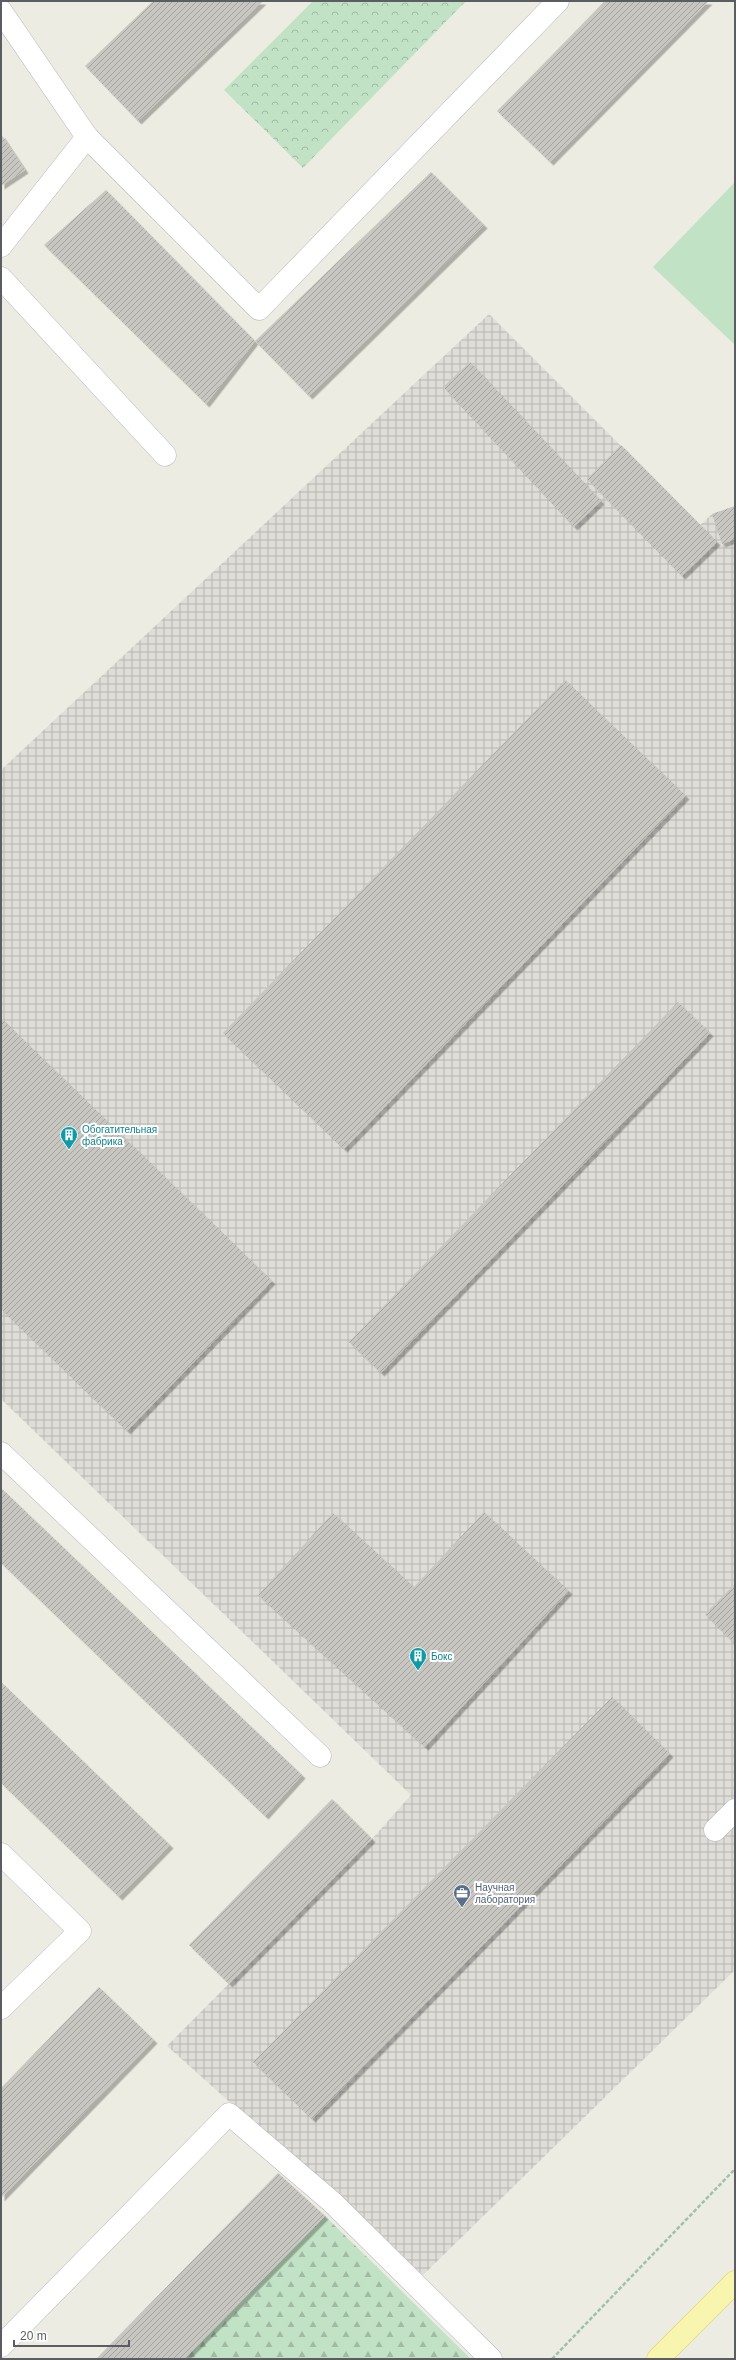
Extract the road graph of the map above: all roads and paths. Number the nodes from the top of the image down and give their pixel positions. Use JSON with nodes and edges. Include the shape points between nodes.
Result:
{"nodes":[{"id":1,"x":558,"y":1,"type":"edge"},
{"id":2,"x":1,"y":11,"type":"edge"},
{"id":3,"x":87,"y":137,"type":"junction"},
{"id":4,"x":1,"y":246,"type":"edge"},
{"id":5,"x":1,"y":278,"type":"edge"},
{"id":6,"x":165,"y":455,"type":"dead end"},
{"id":7,"x":1,"y":1453,"type":"edge"},
{"id":8,"x":320,"y":1756,"type":"dead end"},
{"id":9,"x":735,"y":1810,"type":"edge"},
{"id":10,"x":715,"y":1830,"type":"dead end"},
{"id":11,"x":1,"y":1854,"type":"edge"},
{"id":12,"x":1,"y":2008,"type":"edge"},
{"id":13,"x":735,"y":2169,"type":"edge"},
{"id":14,"x":735,"y":2282,"type":"edge"},
{"id":15,"x":1,"y":2346,"type":"edge"},
{"id":16,"x":491,"y":2359,"type":"edge"},
{"id":17,"x":552,"y":2359,"type":"edge"},
{"id":18,"x":658,"y":2359,"type":"edge"}],
"edges":[{"from":1,"to":3,"type":"street","via":[[259,309]]},
{"from":2,"to":3,"type":"street"},
{"from":3,"to":4,"type":"street"},
{"from":5,"to":6,"type":"street"},
{"from":7,"to":8,"type":"street"},
{"from":9,"to":10,"type":"street"},
{"from":11,"to":12,"type":"street","via":[[80,1931]]},
{"from":13,"to":17,"type":"path"},
{"from":14,"to":18,"type":"main road"},
{"from":15,"to":16,"type":"street","via":[[229,2114],[332,2202]]}]}
